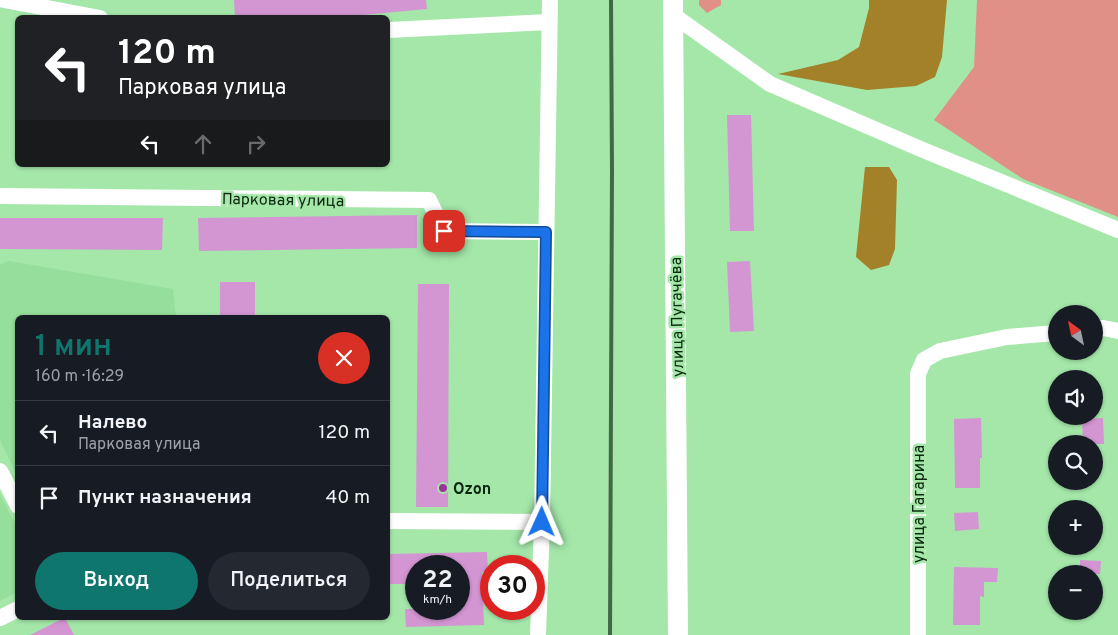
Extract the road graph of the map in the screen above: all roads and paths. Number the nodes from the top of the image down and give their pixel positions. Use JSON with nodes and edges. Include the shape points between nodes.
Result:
{"nodes":[{"id":1,"x":4,"y":0,"type":"edge"},
{"id":2,"x":550,"y":0,"type":"edge"},
{"id":3,"x":673,"y":8,"type":"edge"},
{"id":4,"x":84,"y":15,"type":"edge"},
{"id":5,"x":549,"y":22,"type":"junction"},
{"id":6,"x":390,"y":30,"type":"edge"},
{"id":7,"x":0,"y":196,"type":"edge"},
{"id":8,"x":1118,"y":230,"type":"edge"},
{"id":9,"x":546,"y":232,"type":"junction"},
{"id":10,"x":1103,"y":328,"type":"edge"},
{"id":11,"x":1118,"y":331,"type":"edge"},
{"id":12,"x":1048,"y":334,"type":"edge"},
{"id":13,"x":0,"y":471,"type":"edge"},
{"id":14,"x":15,"y":500,"type":"edge"},
{"id":15,"x":390,"y":521,"type":"edge"},
{"id":16,"x":542,"y":522,"type":"junction"},
{"id":17,"x":15,"y":610,"type":"edge"},
{"id":18,"x":0,"y":618,"type":"edge"},
{"id":19,"x":538,"y":635,"type":"edge"},
{"id":20,"x":678,"y":635,"type":"edge"},
{"id":21,"x":918,"y":635,"type":"edge"}],
"edges":[{"from":1,"to":4,"type":"street"},
{"from":2,"to":5,"type":"street"},
{"from":3,"to":8,"type":"street","via":[[770,84]]},
{"from":3,"to":20,"type":"street","name":"улица Пугачёва"},
{"from":5,"to":6,"type":"street"},
{"from":5,"to":9,"type":"street"},
{"from":7,"to":9,"type":"street","name":"Парковая улица","via":[[429,200],[444,231]]},
{"from":9,"to":16,"type":"street"},
{"from":10,"to":11,"type":"street"},
{"from":12,"to":21,"type":"street","name":"улица Гагарина","via":[[1007,338],[940,352],[924,360],[918,374]]},
{"from":13,"to":14,"type":"street"},
{"from":15,"to":16,"type":"street"},
{"from":16,"to":19,"type":"street"},
{"from":17,"to":18,"type":"street"}]}
